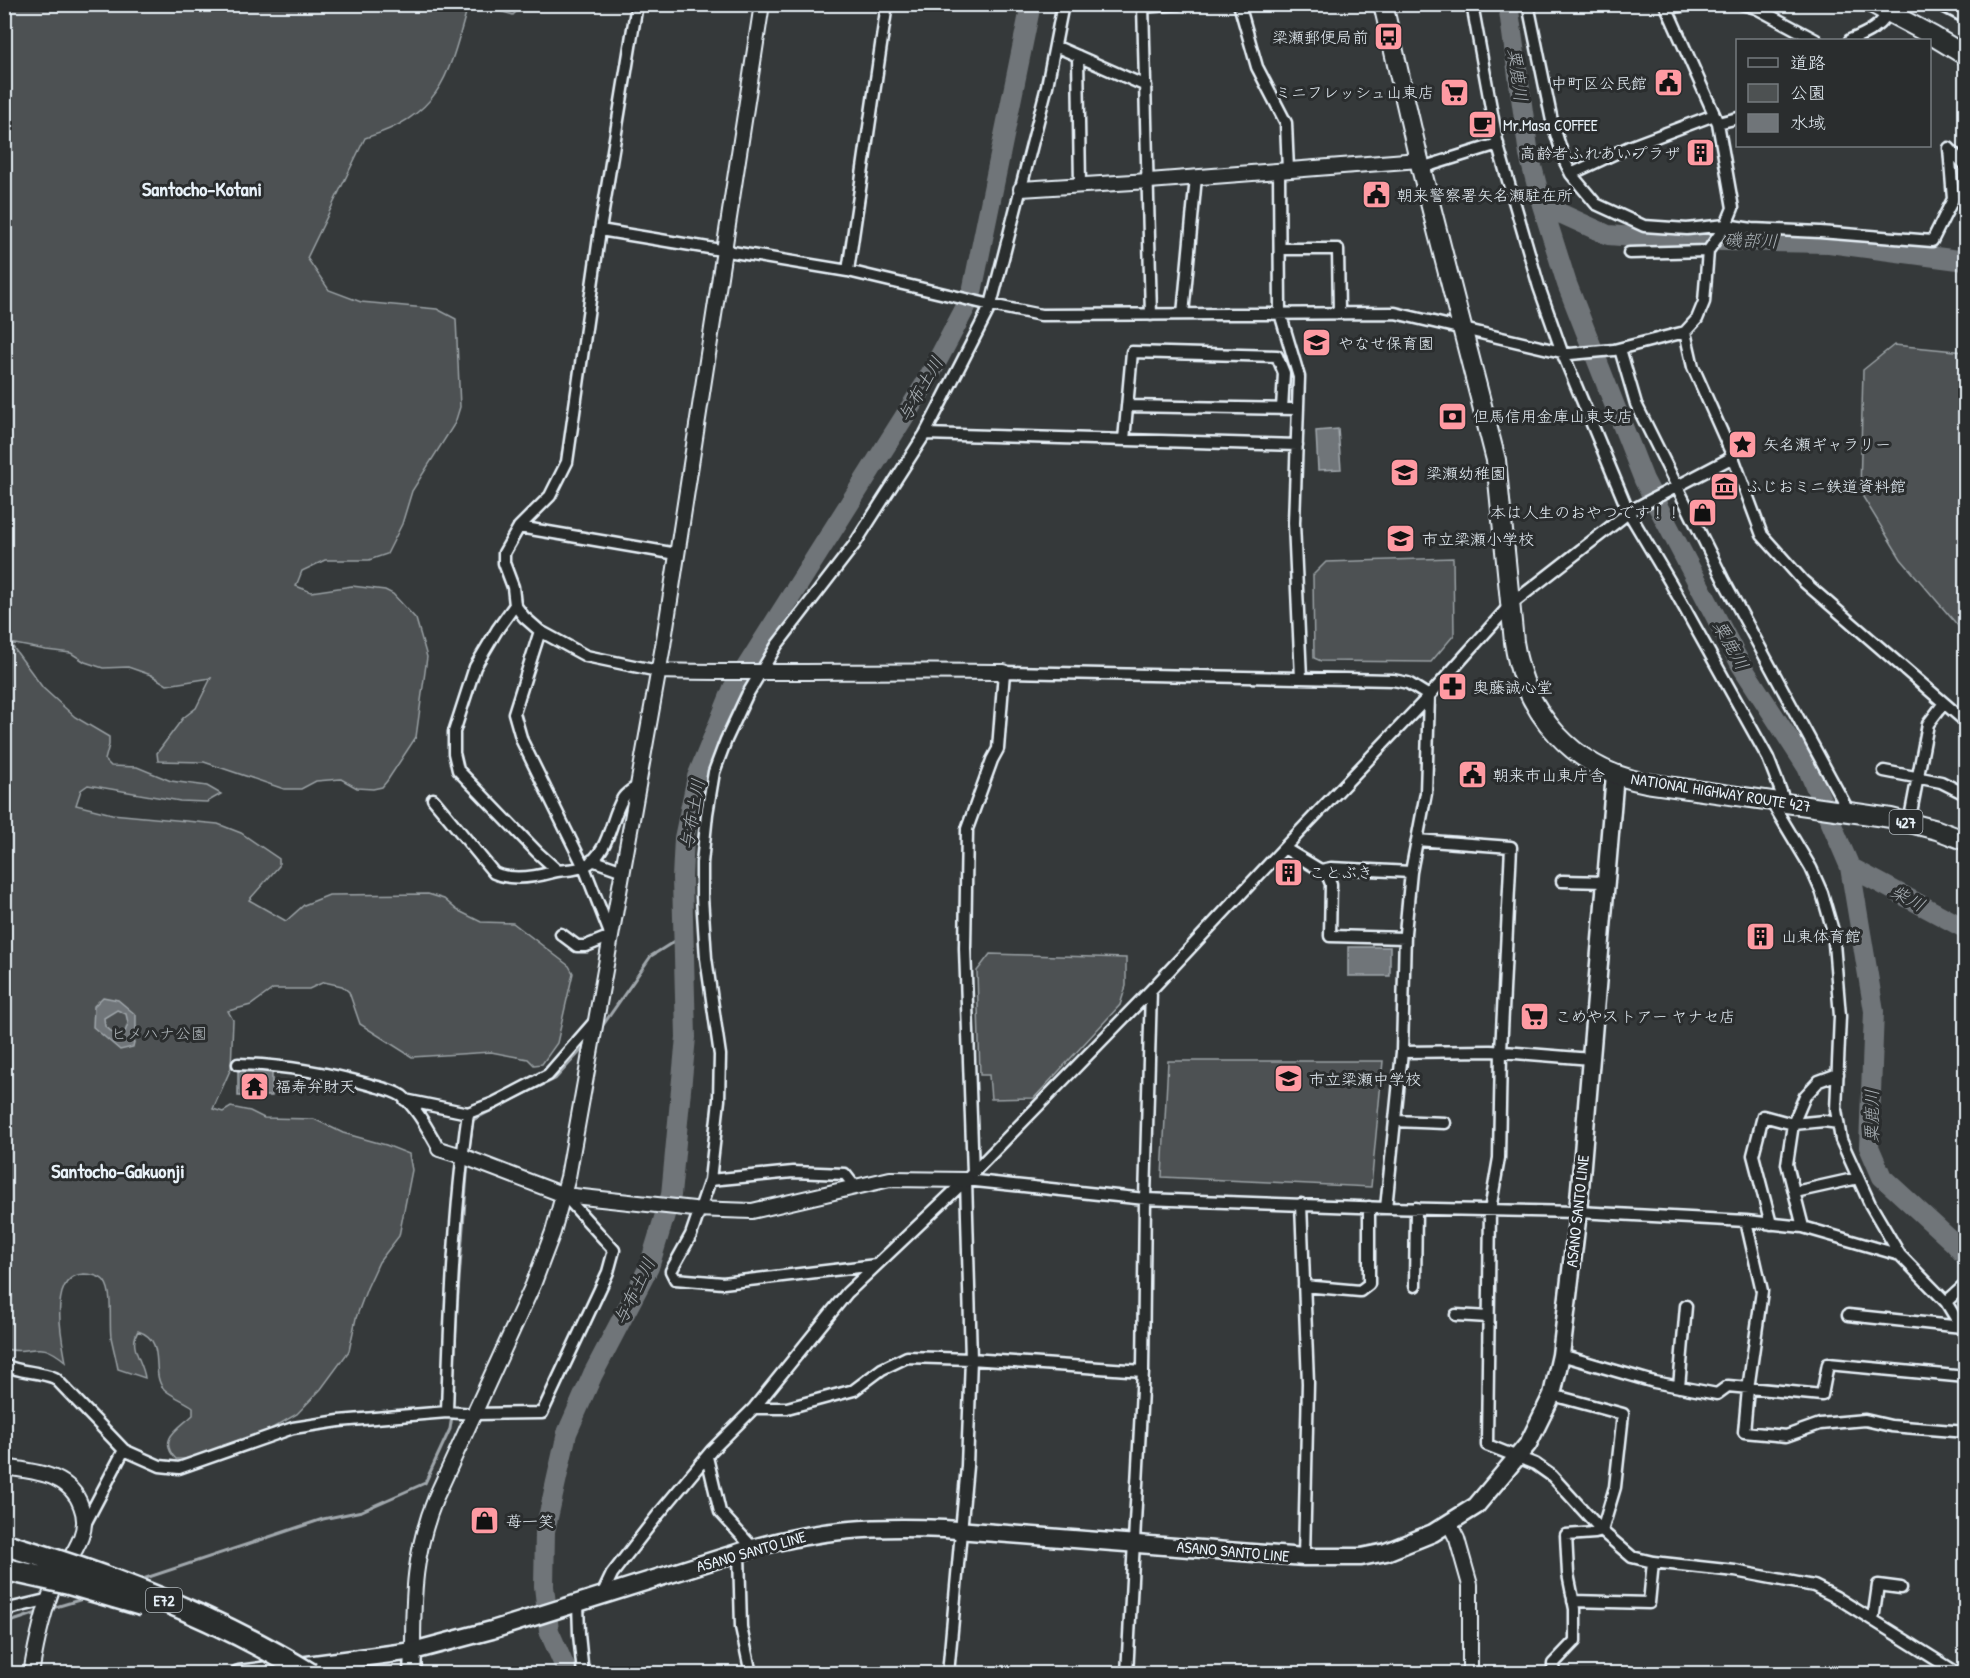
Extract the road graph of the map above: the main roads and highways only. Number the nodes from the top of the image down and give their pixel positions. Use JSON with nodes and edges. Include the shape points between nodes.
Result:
{"nodes":[{"id":1,"x":1383,"y":4,"type":"edge"},
{"id":2,"x":1883,"y":7,"type":"edge"},
{"id":3,"x":1965,"y":56,"type":"edge"},
{"id":4,"x":1615,"y":774,"type":"junction"},
{"id":5,"x":1965,"y":841,"type":"edge"},
{"id":6,"x":7,"y":1556,"type":"edge"},
{"id":7,"x":413,"y":1651,"type":"junction"},
{"id":8,"x":239,"y":1674,"type":"edge"},
{"id":9,"x":289,"y":1674,"type":"edge"},
{"id":10,"x":310,"y":1674,"type":"edge"},
{"id":11,"x":412,"y":1674,"type":"edge"}],
"edges":[{"from":1,"to":4,"type":"highway","name":"NATIONAL HIGHWAY ROUTE 427","number":"427","via":[[1496,460],[1518,668],[1541,715],[1558,736],[1577,753]]},
{"from":2,"to":3,"type":"highway"},
{"from":4,"to":5,"type":"highway","name":"NATIONAL HIGHWAY ROUTE 427","number":"427","via":[[1646,783],[1909,823]]},
{"from":4,"to":7,"type":"main road","name":"ASANO SANTO LINE","via":[[1578,1212],[1561,1355],[1552,1395],[1528,1444],[1476,1506],[1433,1533],[1386,1552],[1361,1557],[1304,1557],[961,1530],[856,1528],[746,1550]]},
{"from":6,"to":9,"type":"highway","number":"E72","bridge":true,"via":[[68,1583],[201,1623]]},
{"from":6,"to":10,"type":"highway","number":"E72","bridge":true,"via":[[83,1569],[266,1647]]},
{"from":7,"to":8,"type":"main road","name":"ASANO SANTO LINE"},
{"from":7,"to":11,"type":"main road"}]}
